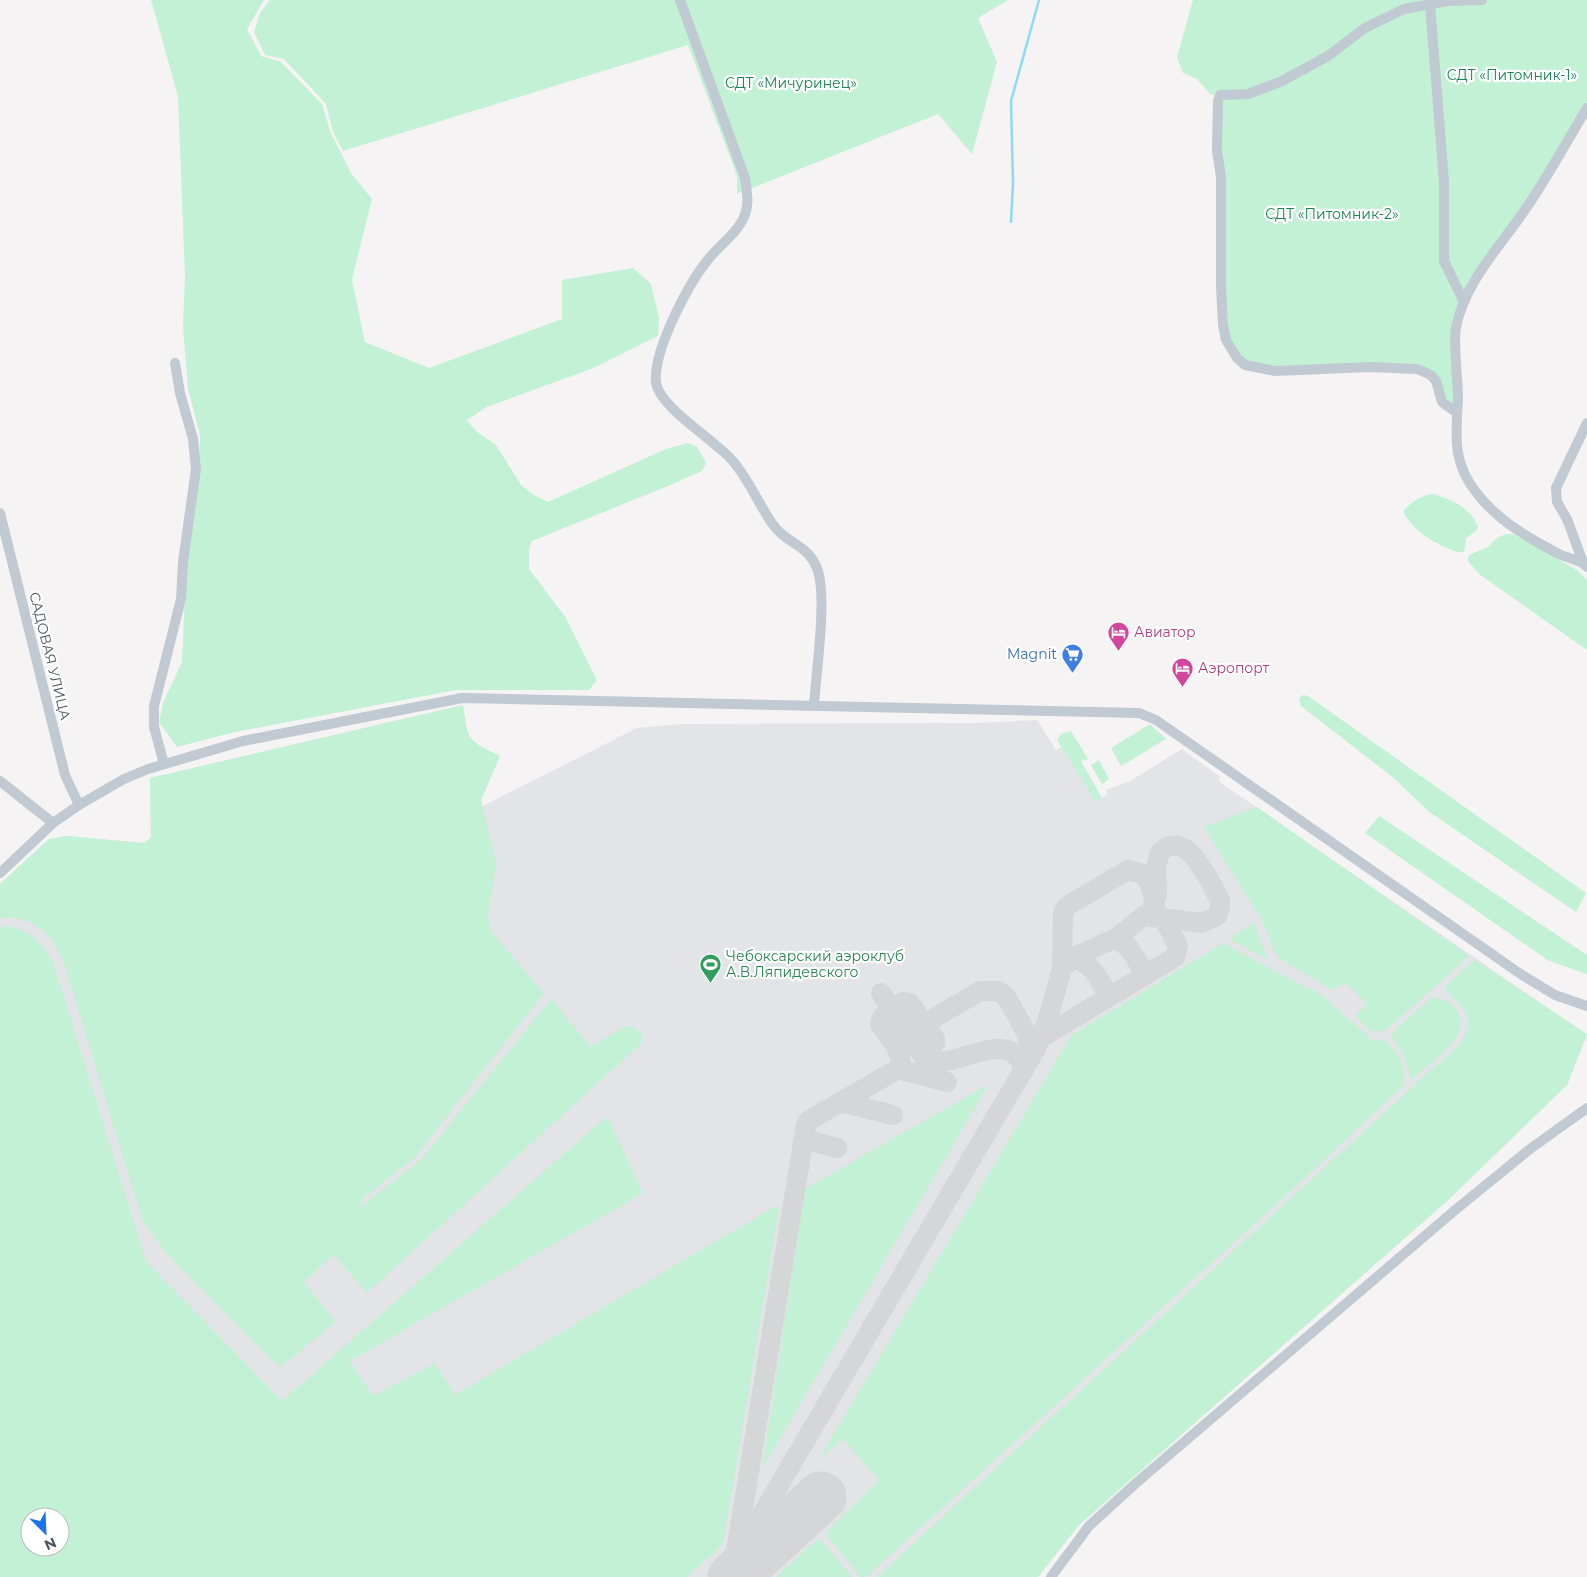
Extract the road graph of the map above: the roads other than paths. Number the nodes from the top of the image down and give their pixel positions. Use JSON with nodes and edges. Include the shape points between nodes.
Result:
{"nodes":[{"id":1,"x":680,"y":0,"type":"edge"},
{"id":2,"x":1482,"y":0,"type":"edge"},
{"id":3,"x":1430,"y":4,"type":"junction"},
{"id":4,"x":1587,"y":108,"type":"edge"},
{"id":5,"x":1465,"y":300,"type":"junction"},
{"id":6,"x":175,"y":362,"type":"dead end"},
{"id":7,"x":1457,"y":413,"type":"junction"},
{"id":8,"x":1587,"y":423,"type":"edge"},
{"id":9,"x":0,"y":513,"type":"edge"},
{"id":10,"x":1585,"y":564,"type":"edge"},
{"id":11,"x":814,"y":706,"type":"junction"},
{"id":12,"x":164,"y":764,"type":"junction"},
{"id":13,"x":0,"y":781,"type":"edge"},
{"id":14,"x":78,"y":805,"type":"junction"},
{"id":15,"x":53,"y":823,"type":"junction"},
{"id":16,"x":0,"y":873,"type":"edge"},
{"id":17,"x":1587,"y":1006,"type":"edge"},
{"id":18,"x":1587,"y":1108,"type":"edge"},
{"id":19,"x":1051,"y":1577,"type":"edge"}],
"edges":[{"from":1,"to":11,"type":"street","via":[[745,178],[747,203],[743,220],[691,283],[671,322],[657,368],[656,383],[668,404],[736,465],[774,527],[812,557],[822,590]]},
{"from":2,"to":3,"type":"street"},
{"from":3,"to":5,"type":"street","via":[[1444,182],[1444,261]]},
{"from":3,"to":7,"type":"street","via":[[1388,16],[1328,56],[1259,92],[1220,95],[1217,151],[1221,178],[1223,325],[1226,340],[1245,365],[1275,371],[1370,367],[1417,369],[1431,375],[1442,402]]},
{"from":4,"to":5,"type":"street","via":[[1521,216],[1486,262]]},
{"from":5,"to":7,"type":"street","via":[[1456,329]]},
{"from":6,"to":12,"type":"street","via":[[193,439],[196,469],[181,599],[154,706],[154,727]]},
{"from":7,"to":10,"type":"street","via":[[1459,463],[1478,495],[1521,533],[1559,555]]},
{"from":8,"to":10,"type":"street","via":[[1556,488],[1557,502]]},
{"from":9,"to":14,"type":"street","name":"САДОВАЯ УЛИЦА","via":[[65,775]]},
{"from":11,"to":12,"type":"street","via":[[462,698],[243,741]]},
{"from":11,"to":17,"type":"street","via":[[1146,714],[1522,975],[1555,995]]},
{"from":12,"to":14,"type":"street","via":[[124,779]]},
{"from":13,"to":15,"type":"street"},
{"from":14,"to":15,"type":"street"},
{"from":15,"to":16,"type":"street"},
{"from":18,"to":19,"type":"street","via":[[1462,1204],[1142,1477],[1089,1526]]}]}
